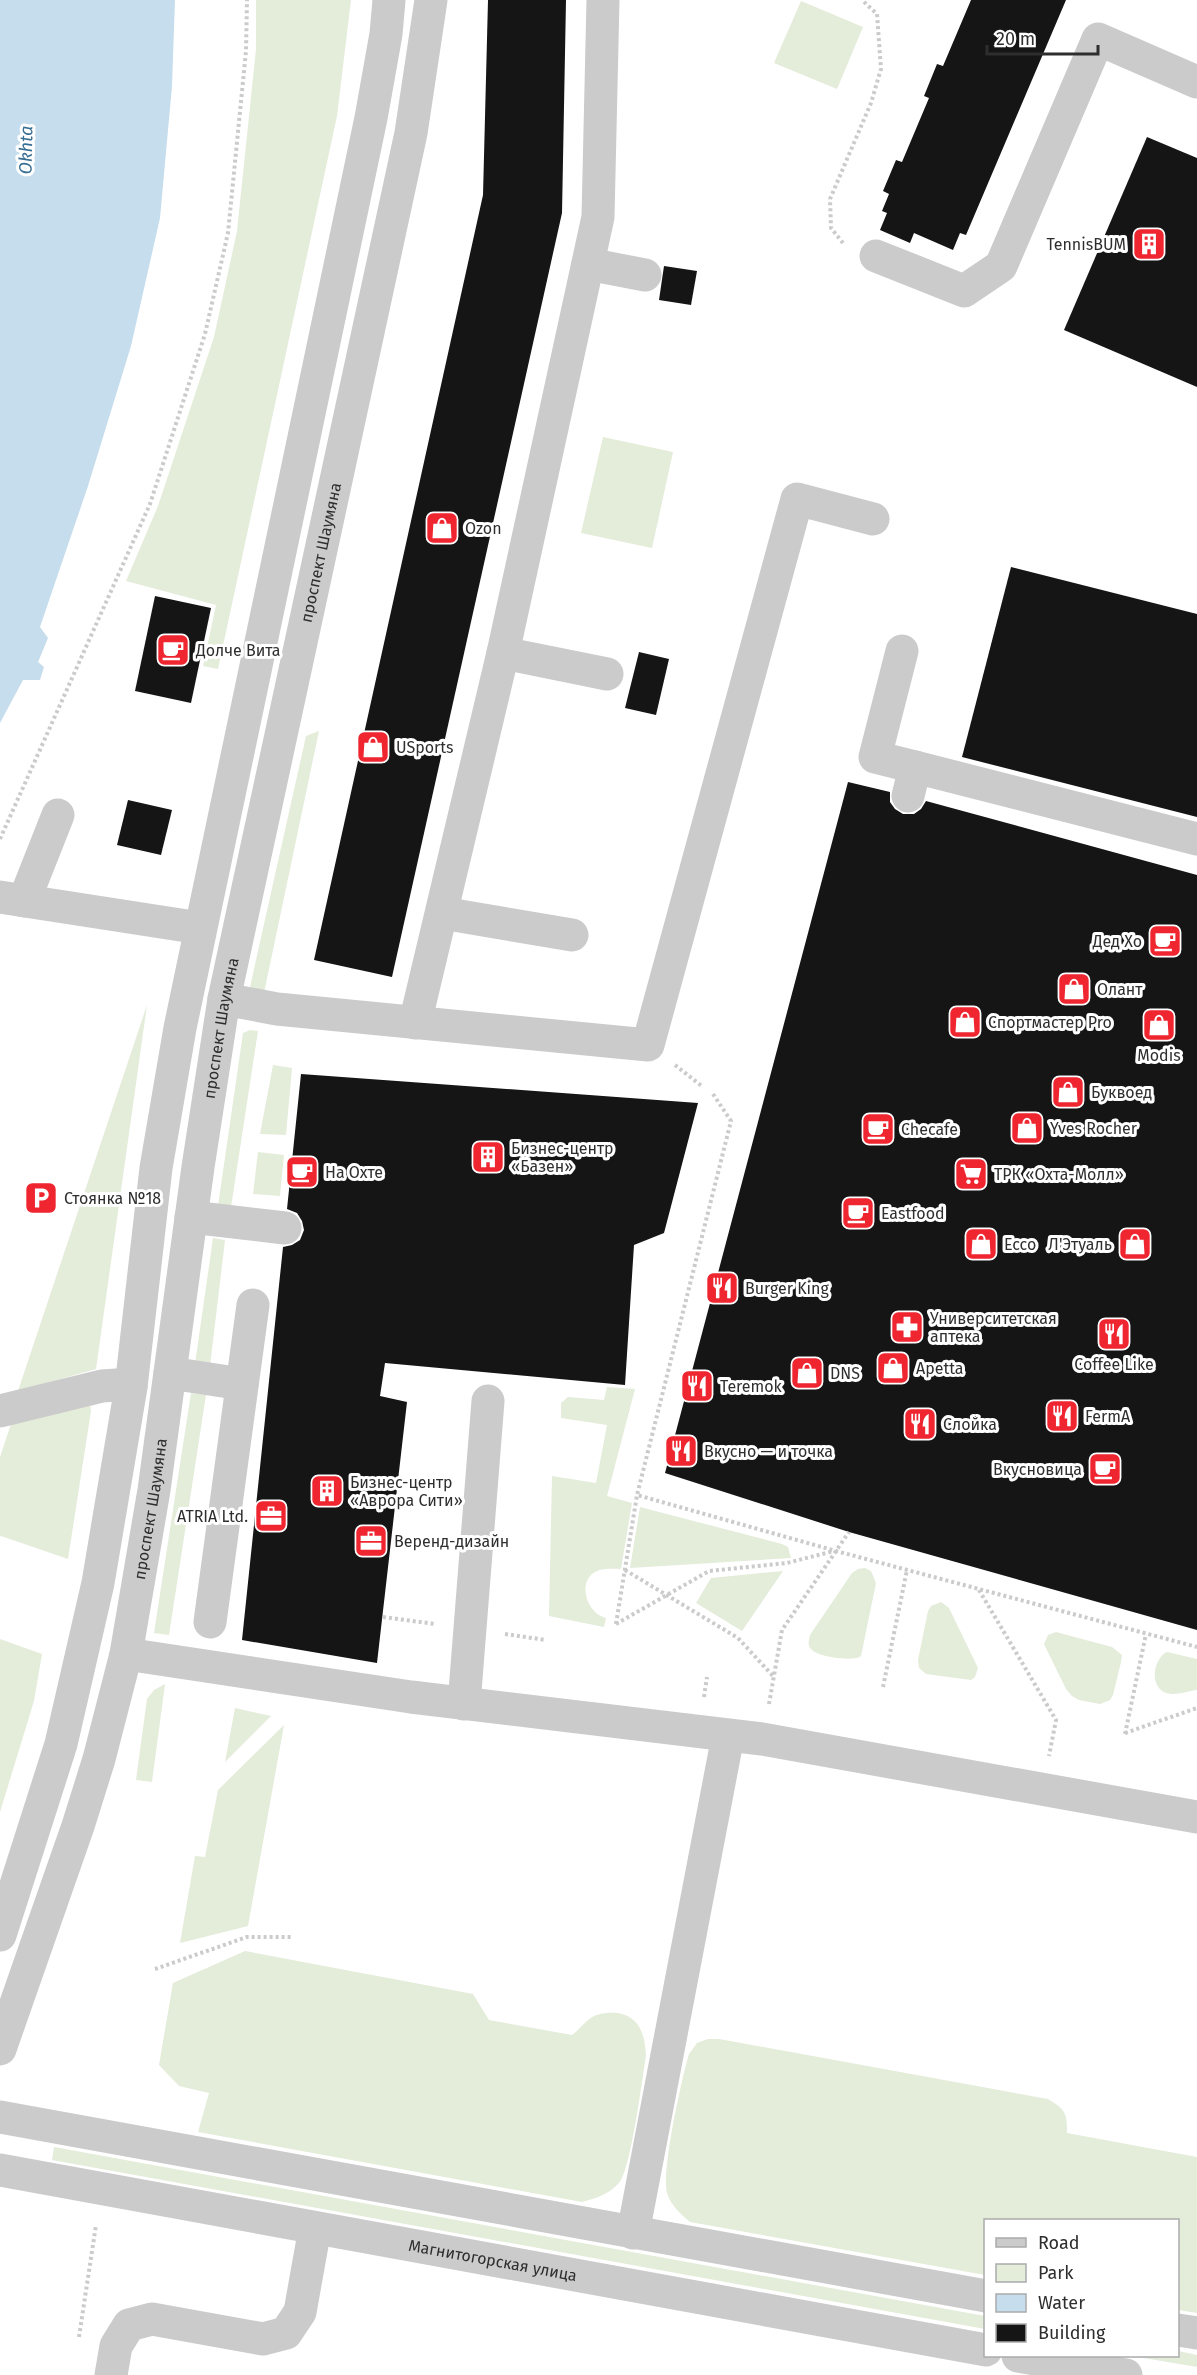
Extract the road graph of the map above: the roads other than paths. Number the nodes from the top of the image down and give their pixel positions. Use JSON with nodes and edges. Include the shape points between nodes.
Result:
{"nodes":[{"id":1,"x":389,"y":0,"type":"edge"},
{"id":2,"x":430,"y":0,"type":"edge"},
{"id":3,"x":603,"y":0,"type":"edge"},
{"id":4,"x":1195,"y":74,"type":"edge"},
{"id":5,"x":876,"y":256,"type":"road end"},
{"id":6,"x":588,"y":264,"type":"junction"},
{"id":7,"x":645,"y":275,"type":"dead end"},
{"id":8,"x":873,"y":519,"type":"dead end"},
{"id":9,"x":902,"y":651,"type":"dead end"},
{"id":10,"x":502,"y":653,"type":"junction"},
{"id":11,"x":607,"y":674,"type":"dead end"},
{"id":12,"x":58,"y":815,"type":"dead end"},
{"id":13,"x":1197,"y":839,"type":"edge"},
{"id":14,"x":12,"y":899,"type":"edge"},
{"id":15,"x":442,"y":913,"type":"junction"},
{"id":16,"x":200,"y":928,"type":"junction"},
{"id":17,"x":572,"y":935,"type":"dead end"},
{"id":18,"x":224,"y":999,"type":"junction"},
{"id":19,"x":415,"y":1023,"type":"junction"},
{"id":20,"x":191,"y":1217,"type":"junction"},
{"id":21,"x":285,"y":1228,"type":"dead end"},
{"id":22,"x":253,"y":1305,"type":"dead end"},
{"id":23,"x":170,"y":1373,"type":"junction"},
{"id":24,"x":242,"y":1384,"type":"junction"},
{"id":25,"x":131,"y":1387,"type":"junction"},
{"id":26,"x":488,"y":1401,"type":"dead end"},
{"id":27,"x":0,"y":1411,"type":"edge"},
{"id":28,"x":210,"y":1622,"type":"dead end"},
{"id":29,"x":126,"y":1654,"type":"junction"},
{"id":30,"x":464,"y":1704,"type":"junction"},
{"id":31,"x":728,"y":1736,"type":"junction"},
{"id":32,"x":1197,"y":1817,"type":"edge"},
{"id":33,"x":0,"y":1935,"type":"edge"},
{"id":34,"x":14,"y":1961,"type":"edge"},
{"id":35,"x":0,"y":2049,"type":"edge"},
{"id":36,"x":0,"y":2117,"type":"edge"},
{"id":37,"x":0,"y":2170,"type":"edge"},
{"id":38,"x":315,"y":2228,"type":"junction"},
{"id":39,"x":633,"y":2233,"type":"junction"},
{"id":40,"x":984,"y":2296,"type":"edge"},
{"id":41,"x":1179,"y":2330,"type":"edge"},
{"id":42,"x":1197,"y":2333,"type":"edge"},
{"id":43,"x":984,"y":2350,"type":"edge"},
{"id":44,"x":1029,"y":2357,"type":"edge"},
{"id":45,"x":111,"y":2375,"type":"edge"},
{"id":46,"x":1126,"y":2375,"type":"edge"}],
"edges":[{"from":1,"to":16,"type":"street","via":[[360,173]]},
{"from":2,"to":18,"type":"street","name":"проспект Шаумяна","via":[[409,145]]},
{"from":3,"to":6,"type":"street","via":[[598,217]]},
{"from":4,"to":5,"type":"street","via":[[1098,39],[1001,267],[964,291]]},
{"from":6,"to":7,"type":"street"},
{"from":6,"to":10,"type":"street"},
{"from":8,"to":19,"type":"street","via":[[797,499],[648,1045]]},
{"from":9,"to":13,"type":"street","via":[[875,757],[911,782]]},
{"from":10,"to":11,"type":"street"},
{"from":10,"to":15,"type":"street"},
{"from":12,"to":14,"type":"street"},
{"from":14,"to":16,"type":"street"},
{"from":15,"to":17,"type":"street"},
{"from":15,"to":19,"type":"street"},
{"from":16,"to":25,"type":"street","via":[[156,1168]]},
{"from":18,"to":19,"type":"street","via":[[278,1009]]},
{"from":18,"to":20,"type":"street","name":"проспект Шаумяна"},
{"from":20,"to":21,"type":"street"},
{"from":20,"to":23,"type":"street","name":"проспект Шаумяна"},
{"from":22,"to":24,"type":"street"},
{"from":23,"to":24,"type":"street"},
{"from":23,"to":29,"type":"street","name":"проспект Шаумяна"},
{"from":24,"to":28,"type":"street"},
{"from":25,"to":27,"type":"street","via":[[102,1386]]},
{"from":25,"to":33,"type":"street","via":[[110,1521],[82,1658],[58,1754]]},
{"from":26,"to":30,"type":"street"},
{"from":29,"to":30,"type":"street"},
{"from":29,"to":34,"type":"street","name":"проспект Шаумяна","via":[[99,1759]]},
{"from":30,"to":31,"type":"street"},
{"from":31,"to":32,"type":"street"},
{"from":31,"to":39,"type":"street"},
{"from":34,"to":35,"type":"street","name":"проспект Шаумяна"},
{"from":36,"to":39,"type":"street"},
{"from":37,"to":38,"type":"street","name":"Магнитогорская улица"},
{"from":38,"to":43,"type":"street","name":"Магнитогорская улица"},
{"from":38,"to":45,"type":"street","via":[[300,2312],[286,2333],[263,2338],[152,2319],[129,2325],[116,2346]]},
{"from":39,"to":40,"type":"street"},
{"from":41,"to":42,"type":"street"},
{"from":44,"to":46,"type":"street"}]}
